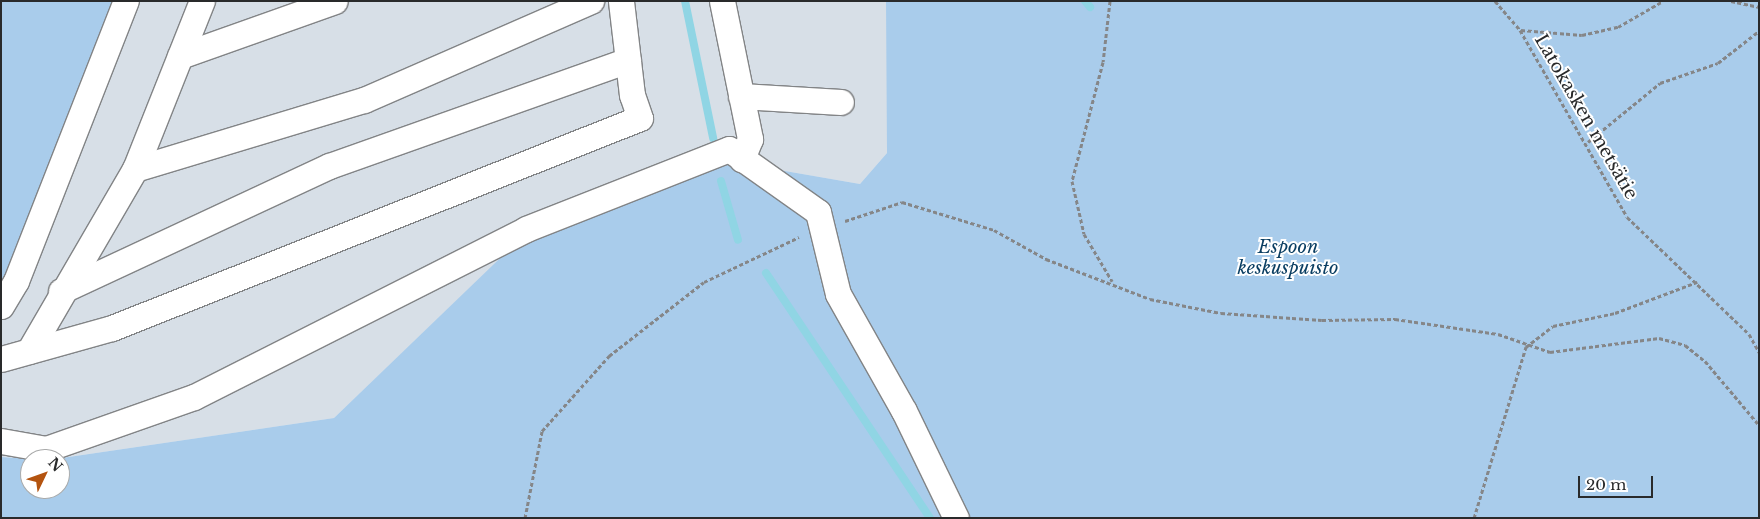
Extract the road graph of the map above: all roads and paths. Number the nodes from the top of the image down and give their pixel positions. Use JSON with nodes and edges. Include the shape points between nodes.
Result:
{"nodes":[{"id":1,"x":126,"y":1,"type":"edge"},
{"id":2,"x":202,"y":1,"type":"edge"},
{"id":3,"x":335,"y":1,"type":"edge"},
{"id":4,"x":591,"y":1,"type":"edge"},
{"id":5,"x":621,"y":1,"type":"edge"},
{"id":6,"x":722,"y":1,"type":"edge"},
{"id":7,"x":1110,"y":1,"type":"edge"},
{"id":8,"x":1495,"y":1,"type":"edge"},
{"id":9,"x":1663,"y":1,"type":"edge"},
{"id":10,"x":1730,"y":1,"type":"edge"},
{"id":11,"x":1759,"y":7,"type":"edge"},
{"id":12,"x":1520,"y":30,"type":"junction"},
{"id":13,"x":1759,"y":31,"type":"edge"},
{"id":14,"x":180,"y":56,"type":"junction"},
{"id":15,"x":628,"y":60,"type":"junction"},
{"id":16,"x":741,"y":96,"type":"junction"},
{"id":17,"x":841,"y":102,"type":"dead end"},
{"id":18,"x":1588,"y":142,"type":"junction"},
{"id":19,"x":742,"y":159,"type":"junction"},
{"id":20,"x":135,"y":169,"type":"junction"},
{"id":21,"x":822,"y":229,"type":"junction"},
{"id":22,"x":1112,"y":282,"type":"junction"},
{"id":23,"x":1697,"y":282,"type":"junction"},
{"id":24,"x":61,"y":291,"type":"junction"},
{"id":25,"x":1,"y":306,"type":"edge"},
{"id":26,"x":1526,"y":347,"type":"junction"},
{"id":27,"x":28,"y":351,"type":"junction"},
{"id":28,"x":1759,"y":352,"type":"edge"},
{"id":29,"x":1,"y":359,"type":"edge"},
{"id":30,"x":1759,"y":424,"type":"edge"},
{"id":31,"x":1,"y":441,"type":"edge"},
{"id":32,"x":525,"y":518,"type":"edge"},
{"id":33,"x":723,"y":518,"type":"edge"},
{"id":34,"x":743,"y":518,"type":"edge"},
{"id":35,"x":956,"y":518,"type":"edge"},
{"id":36,"x":1474,"y":518,"type":"edge"}],
"edges":[{"from":1,"to":25,"type":"lane","via":[[16,281]]},
{"from":2,"to":14,"type":"lane"},
{"from":3,"to":14,"type":"lane"},
{"from":4,"to":20,"type":"lane","via":[[364,100]]},
{"from":5,"to":15,"type":"lane"},
{"from":6,"to":16,"type":"lane"},
{"from":7,"to":22,"type":"path","via":[[1103,62],[1072,181],[1084,234]]},
{"from":8,"to":12,"type":"path","name":"Latokasken metsätie"},
{"from":9,"to":12,"type":"path","via":[[1618,27],[1582,35]]},
{"from":10,"to":11,"type":"path"},
{"from":12,"to":18,"type":"path","name":"Latokasken metsätie"},
{"from":13,"to":18,"type":"path","via":[[1718,63],[1660,83]]},
{"from":14,"to":20,"type":"lane"},
{"from":15,"to":24,"type":"lane","via":[[329,166]]},
{"from":15,"to":27,"type":"lane","via":[[640,118],[112,328]]},
{"from":16,"to":17,"type":"lane"},
{"from":16,"to":19,"type":"lane","via":[[750,139]]},
{"from":18,"to":23,"type":"path","name":"Latokasken metsätie","via":[[1627,217]]},
{"from":19,"to":21,"type":"lane","via":[[818,212]]},
{"from":19,"to":31,"type":"lane","via":[[729,149],[526,230],[194,397],[46,449]]},
{"from":20,"to":24,"type":"lane"},
{"from":21,"to":22,"type":"path","via":[[902,202],[994,230],[1046,259]]},
{"from":21,"to":32,"type":"path","via":[[704,282],[609,356],[542,431]]},
{"from":21,"to":35,"type":"lane","via":[[838,294],[904,411]]},
{"from":22,"to":26,"type":"path","via":[[1150,299],[1221,313],[1322,320],[1395,319],[1498,334]]},
{"from":23,"to":26,"type":"path","via":[[1615,313],[1553,326]]},
{"from":23,"to":28,"type":"path","name":"Latokasken metsätie","via":[[1749,334]]},
{"from":24,"to":27,"type":"lane"},
{"from":26,"to":30,"type":"path","via":[[1550,352],[1659,338],[1685,345],[1705,361]]},
{"from":26,"to":36,"type":"path"},
{"from":27,"to":29,"type":"lane"},
{"from":33,"to":34,"type":"path"}]}
